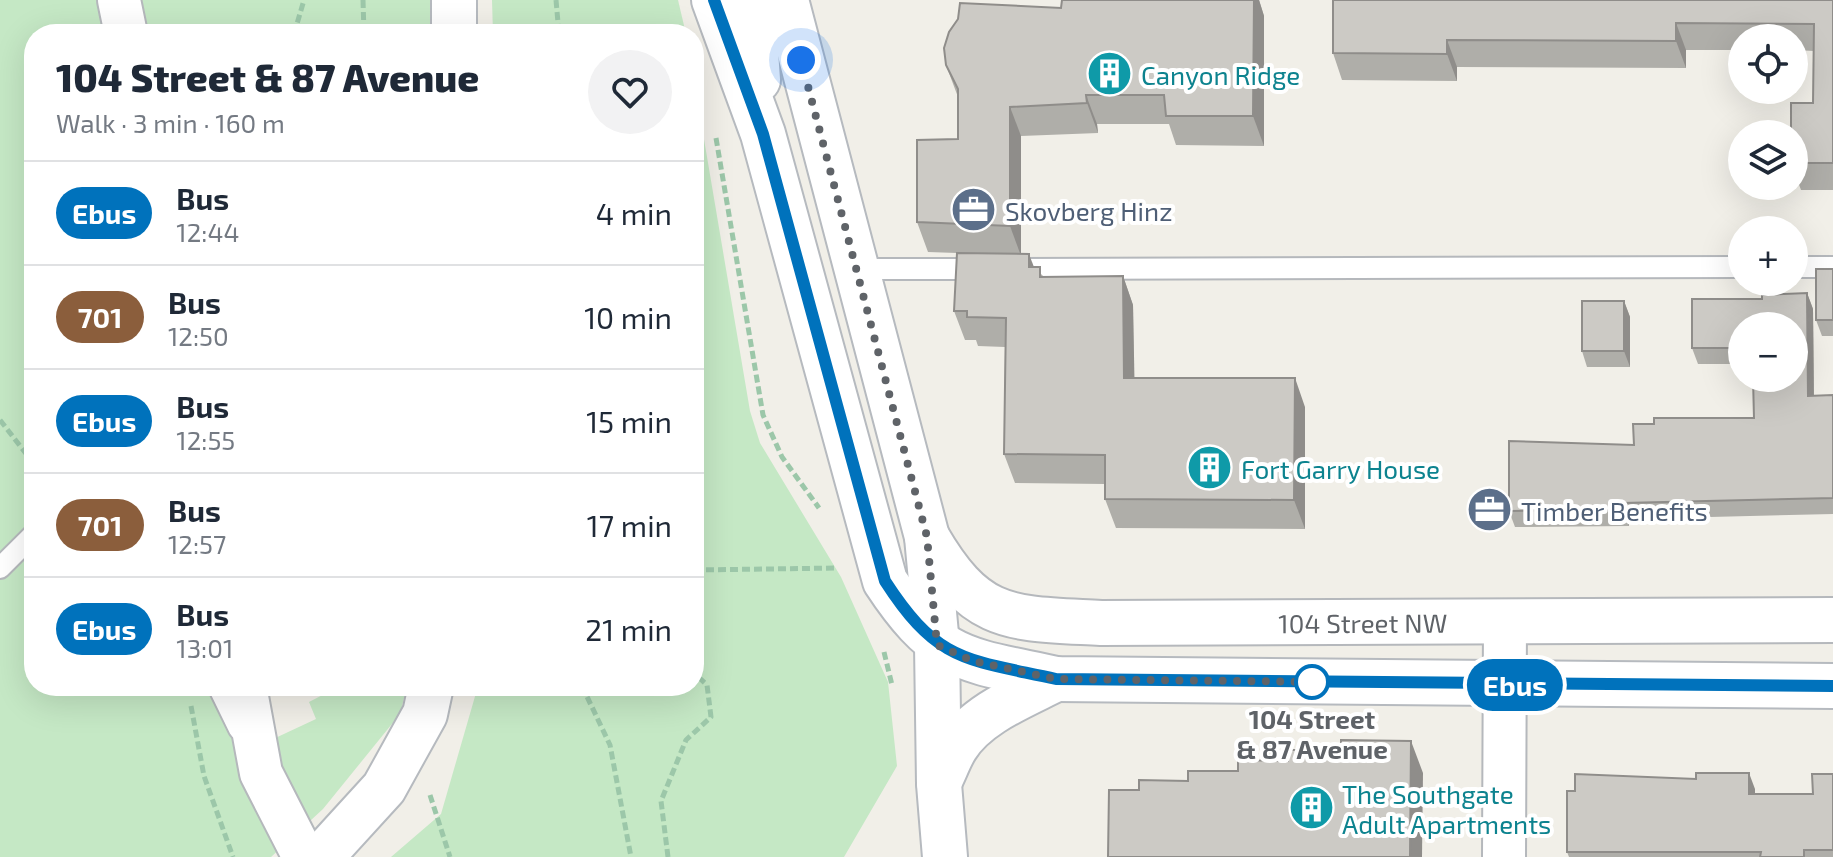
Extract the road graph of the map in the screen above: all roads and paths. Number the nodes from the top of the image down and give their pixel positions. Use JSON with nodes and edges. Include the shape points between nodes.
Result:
{"nodes":[{"id":1,"x":119,"y":0,"type":"edge"},
{"id":2,"x":304,"y":0,"type":"edge"},
{"id":3,"x":363,"y":0,"type":"edge"},
{"id":4,"x":454,"y":0,"type":"edge"},
{"id":5,"x":556,"y":0,"type":"edge"},
{"id":6,"x":714,"y":0,"type":"edge"},
{"id":7,"x":756,"y":0,"type":"edge"},
{"id":8,"x":786,"y":0,"type":"edge"},
{"id":9,"x":124,"y":24,"type":"edge"},
{"id":10,"x":297,"y":24,"type":"edge"},
{"id":11,"x":364,"y":24,"type":"edge"},
{"id":12,"x":454,"y":24,"type":"edge"},
{"id":13,"x":558,"y":24,"type":"edge"},
{"id":14,"x":763,"y":134,"type":"junction"},
{"id":15,"x":716,"y":135,"type":"dead end"},
{"id":16,"x":1728,"y":267,"type":"edge"},
{"id":17,"x":1808,"y":267,"type":"edge"},
{"id":18,"x":1833,"y":267,"type":"edge"},
{"id":19,"x":856,"y":269,"type":"junction"},
{"id":20,"x":0,"y":420,"type":"edge"},
{"id":21,"x":24,"y":451,"type":"edge"},
{"id":22,"x":823,"y":516,"type":"dead end"},
{"id":23,"x":927,"y":537,"type":"junction"},
{"id":24,"x":24,"y":544,"type":"edge"},
{"id":25,"x":840,"y":556,"type":"dead end"},
{"id":26,"x":0,"y":568,"type":"edge"},
{"id":27,"x":704,"y":570,"type":"edge"},
{"id":28,"x":1833,"y":620,"type":"edge"},
{"id":29,"x":1505,"y":621,"type":"junction"},
{"id":30,"x":881,"y":644,"type":"dead end"},
{"id":31,"x":937,"y":645,"type":"junction"},
{"id":32,"x":1056,"y":679,"type":"junction"},
{"id":33,"x":704,"y":682,"type":"edge"},
{"id":34,"x":1505,"y":685,"type":"junction"},
{"id":35,"x":1833,"y":686,"type":"edge"},
{"id":36,"x":892,"y":693,"type":"dead end"},
{"id":37,"x":223,"y":696,"type":"edge"},
{"id":38,"x":247,"y":696,"type":"edge"},
{"id":39,"x":429,"y":696,"type":"edge"},
{"id":40,"x":587,"y":696,"type":"edge"},
{"id":41,"x":189,"y":697,"type":"dead end"},
{"id":42,"x":261,"y":773,"type":"junction"},
{"id":43,"x":939,"y":784,"type":"junction"},
{"id":44,"x":430,"y":794,"type":"dead end"},
{"id":45,"x":233,"y":857,"type":"edge"},
{"id":46,"x":304,"y":857,"type":"edge"},
{"id":47,"x":321,"y":857,"type":"edge"},
{"id":48,"x":450,"y":857,"type":"edge"},
{"id":49,"x":631,"y":857,"type":"edge"},
{"id":50,"x":668,"y":857,"type":"edge"},
{"id":51,"x":945,"y":857,"type":"edge"},
{"id":52,"x":1504,"y":857,"type":"edge"}],
"edges":[{"from":1,"to":9,"type":"street"},
{"from":2,"to":10,"type":"path"},
{"from":3,"to":11,"type":"path"},
{"from":4,"to":12,"type":"main road"},
{"from":5,"to":13,"type":"path"},
{"from":6,"to":14,"type":"main road"},
{"from":7,"to":14,"type":"main road"},
{"from":8,"to":19,"type":"main road"},
{"from":14,"to":31,"type":"main road","via":[[885,581],[911,620]]},
{"from":15,"to":22,"type":"path","via":[[763,415],[782,457]]},
{"from":16,"to":19,"type":"lane"},
{"from":17,"to":18,"type":"lane"},
{"from":19,"to":23,"type":"main road"},
{"from":20,"to":21,"type":"path"},
{"from":23,"to":29,"type":"main road","name":"104 Street NW","via":[[944,567],[973,599],[1032,619]]},
{"from":23,"to":31,"type":"main road"},
{"from":24,"to":26,"type":"lane"},
{"from":25,"to":27,"type":"path","via":[[845,568]]},
{"from":28,"to":29,"type":"main road","name":"104 Street NW"},
{"from":29,"to":34,"type":"street"},
{"from":30,"to":36,"type":"path"},
{"from":31,"to":32,"type":"main road","via":[[973,661]]},
{"from":31,"to":43,"type":"main road"},
{"from":32,"to":34,"type":"main road"},
{"from":32,"to":43,"type":"main road","via":[[977,725],[957,745]]},
{"from":33,"to":50,"type":"path","via":[[711,717],[686,740],[661,801]]},
{"from":34,"to":35,"type":"main road"},
{"from":34,"to":52,"type":"street"},
{"from":37,"to":42,"type":"lane"},
{"from":38,"to":42,"type":"street"},
{"from":39,"to":47,"type":"main road","via":[[425,714],[384,788]]},
{"from":40,"to":49,"type":"path","via":[[610,745]]},
{"from":41,"to":45,"type":"path","via":[[204,776]]},
{"from":42,"to":46,"type":"street"},
{"from":43,"to":51,"type":"main road"},
{"from":44,"to":48,"type":"path"}]}
